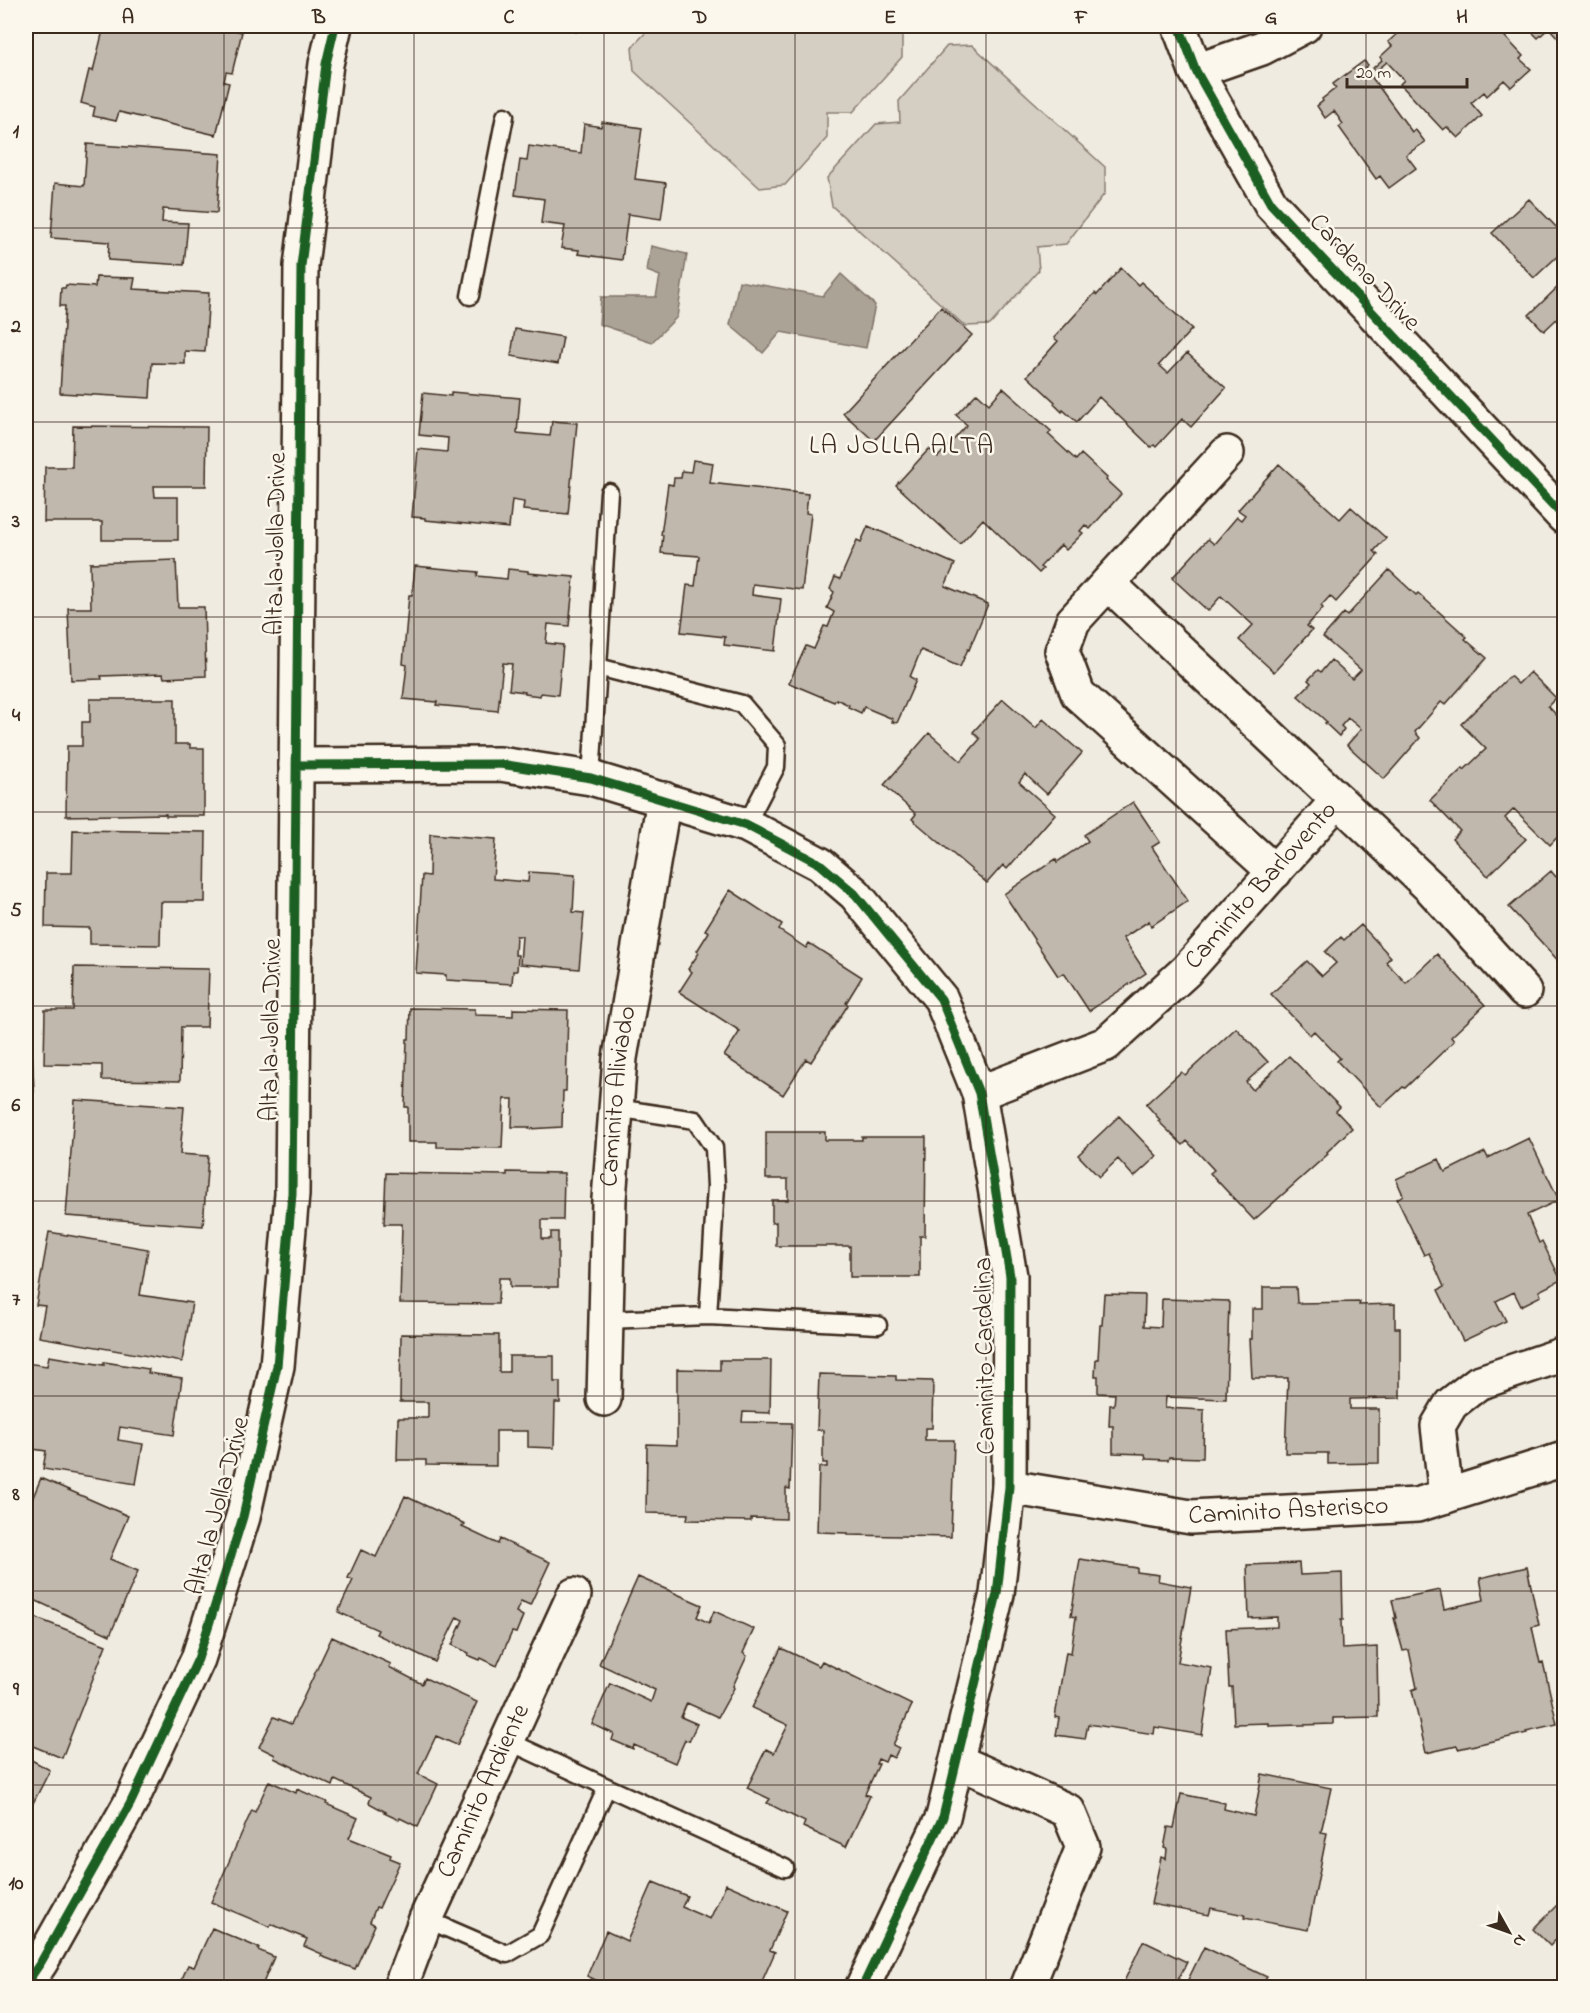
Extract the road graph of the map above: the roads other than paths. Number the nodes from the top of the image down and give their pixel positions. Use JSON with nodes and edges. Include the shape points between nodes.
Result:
{"nodes":[{"id":1,"x":335,"y":26,"type":"edge"},
{"id":2,"x":1179,"y":26,"type":"edge"},
{"id":3,"x":1304,"y":26,"type":"edge"},
{"id":4,"x":1196,"y":71,"type":"junction"},
{"id":5,"x":505,"y":116,"type":"dead end"},
{"id":6,"x":470,"y":296,"type":"dead end"},
{"id":7,"x":1227,"y":453,"type":"dead end"},
{"id":8,"x":609,"y":492,"type":"dead end"},
{"id":9,"x":1564,"y":517,"type":"edge"},
{"id":10,"x":1108,"y":583,"type":"junction"},
{"id":11,"x":598,"y":667,"type":"junction"},
{"id":12,"x":296,"y":765,"type":"junction"},
{"id":13,"x":591,"y":778,"type":"junction"},
{"id":14,"x":664,"y":799,"type":"junction"},
{"id":15,"x":1338,"y":800,"type":"junction"},
{"id":16,"x":746,"y":825,"type":"junction"},
{"id":17,"x":1275,"y":872,"type":"junction"},
{"id":18,"x":1524,"y":991,"type":"dead end"},
{"id":19,"x":979,"y":1093,"type":"junction"},
{"id":20,"x":616,"y":1108,"type":"junction"},
{"id":21,"x":708,"y":1316,"type":"junction"},
{"id":22,"x":606,"y":1320,"type":"junction"},
{"id":23,"x":878,"y":1325,"type":"dead end"},
{"id":24,"x":1564,"y":1354,"type":"edge"},
{"id":25,"x":604,"y":1399,"type":"dead end"},
{"id":26,"x":1564,"y":1459,"type":"edge"},
{"id":27,"x":1009,"y":1487,"type":"junction"},
{"id":28,"x":1446,"y":1496,"type":"junction"},
{"id":29,"x":574,"y":1595,"type":"dead end"},
{"id":30,"x":508,"y":1741,"type":"junction"},
{"id":31,"x":957,"y":1761,"type":"junction"},
{"id":32,"x":607,"y":1787,"type":"junction"},
{"id":33,"x":785,"y":1868,"type":"dead end"},
{"id":34,"x":426,"y":1919,"type":"junction"},
{"id":35,"x":26,"y":1984,"type":"edge"},
{"id":36,"x":400,"y":1988,"type":"edge"},
{"id":37,"x":862,"y":1988,"type":"edge"},
{"id":38,"x":1027,"y":1988,"type":"edge"}],
"edges":[{"from":1,"to":12,"type":"street","name":"Alta la Jolla Drive","via":[[326,64],[301,266]]},
{"from":2,"to":4,"type":"street","name":"Cardeno Drive"},
{"from":3,"to":4,"type":"street","via":[[1262,48]]},
{"from":4,"to":9,"type":"street","name":"Cardeno Drive","via":[[1271,204]]},
{"from":5,"to":6,"type":"lane"},
{"from":7,"to":10,"type":"street"},
{"from":8,"to":11,"type":"lane"},
{"from":10,"to":15,"type":"street","name":"Caminito Barlovento"},
{"from":10,"to":17,"type":"street","via":[[1073,621],[1062,651],[1078,694]]},
{"from":11,"to":13,"type":"lane"},
{"from":11,"to":16,"type":"lane","via":[[742,705],[777,745],[776,767]]},
{"from":12,"to":13,"type":"street","name":"Caminito Cardelina","via":[[500,764]]},
{"from":12,"to":35,"type":"street","name":"Alta la Jolla Drive","via":[[292,1194],[274,1378],[243,1517],[198,1659],[130,1804]]},
{"from":13,"to":14,"type":"street","name":"Caminito Cardelina"},
{"from":14,"to":16,"type":"street","name":"Caminito Cardelina"},
{"from":14,"to":20,"type":"street","name":"Caminito Aliviado","via":[[620,1058]]},
{"from":15,"to":17,"type":"street","name":"Caminito Barlovento"},
{"from":15,"to":18,"type":"street","via":[[1431,888]]},
{"from":16,"to":19,"type":"street","name":"Caminito Cardelina","via":[[820,864],[855,894],[941,999]]},
{"from":17,"to":19,"type":"street","name":"Caminito Barlovento","via":[[1186,971],[1106,1044]]},
{"from":19,"to":27,"type":"street","name":"Caminito Cardelina","via":[[1010,1276]]},
{"from":20,"to":21,"type":"lane","via":[[695,1120],[714,1148],[716,1186]]},
{"from":20,"to":22,"type":"street","name":"Caminito Aliviado"},
{"from":21,"to":22,"type":"lane"},
{"from":21,"to":23,"type":"lane"},
{"from":22,"to":25,"type":"street","name":"Caminito Aliviado"},
{"from":24,"to":28,"type":"street","via":[[1478,1383],[1451,1404],[1438,1426]]},
{"from":26,"to":28,"type":"street","name":"Caminito Asterisco"},
{"from":27,"to":28,"type":"street","name":"Caminito Asterisco","via":[[1191,1517],[1416,1505]]},
{"from":27,"to":31,"type":"street","name":"Caminito Cardelina","via":[[997,1594]]},
{"from":29,"to":30,"type":"street","name":"Caminito Ardiente"},
{"from":30,"to":32,"type":"lane"},
{"from":30,"to":34,"type":"street","name":"Caminito Ardiente"},
{"from":31,"to":37,"type":"street","name":"Caminito Cardelina","via":[[943,1817]]},
{"from":31,"to":38,"type":"street","via":[[1068,1811],[1083,1847]]},
{"from":32,"to":33,"type":"lane"},
{"from":32,"to":34,"type":"lane","via":[[540,1935],[507,1954]]},
{"from":34,"to":36,"type":"street","name":"Caminito Ardiente"}]}
